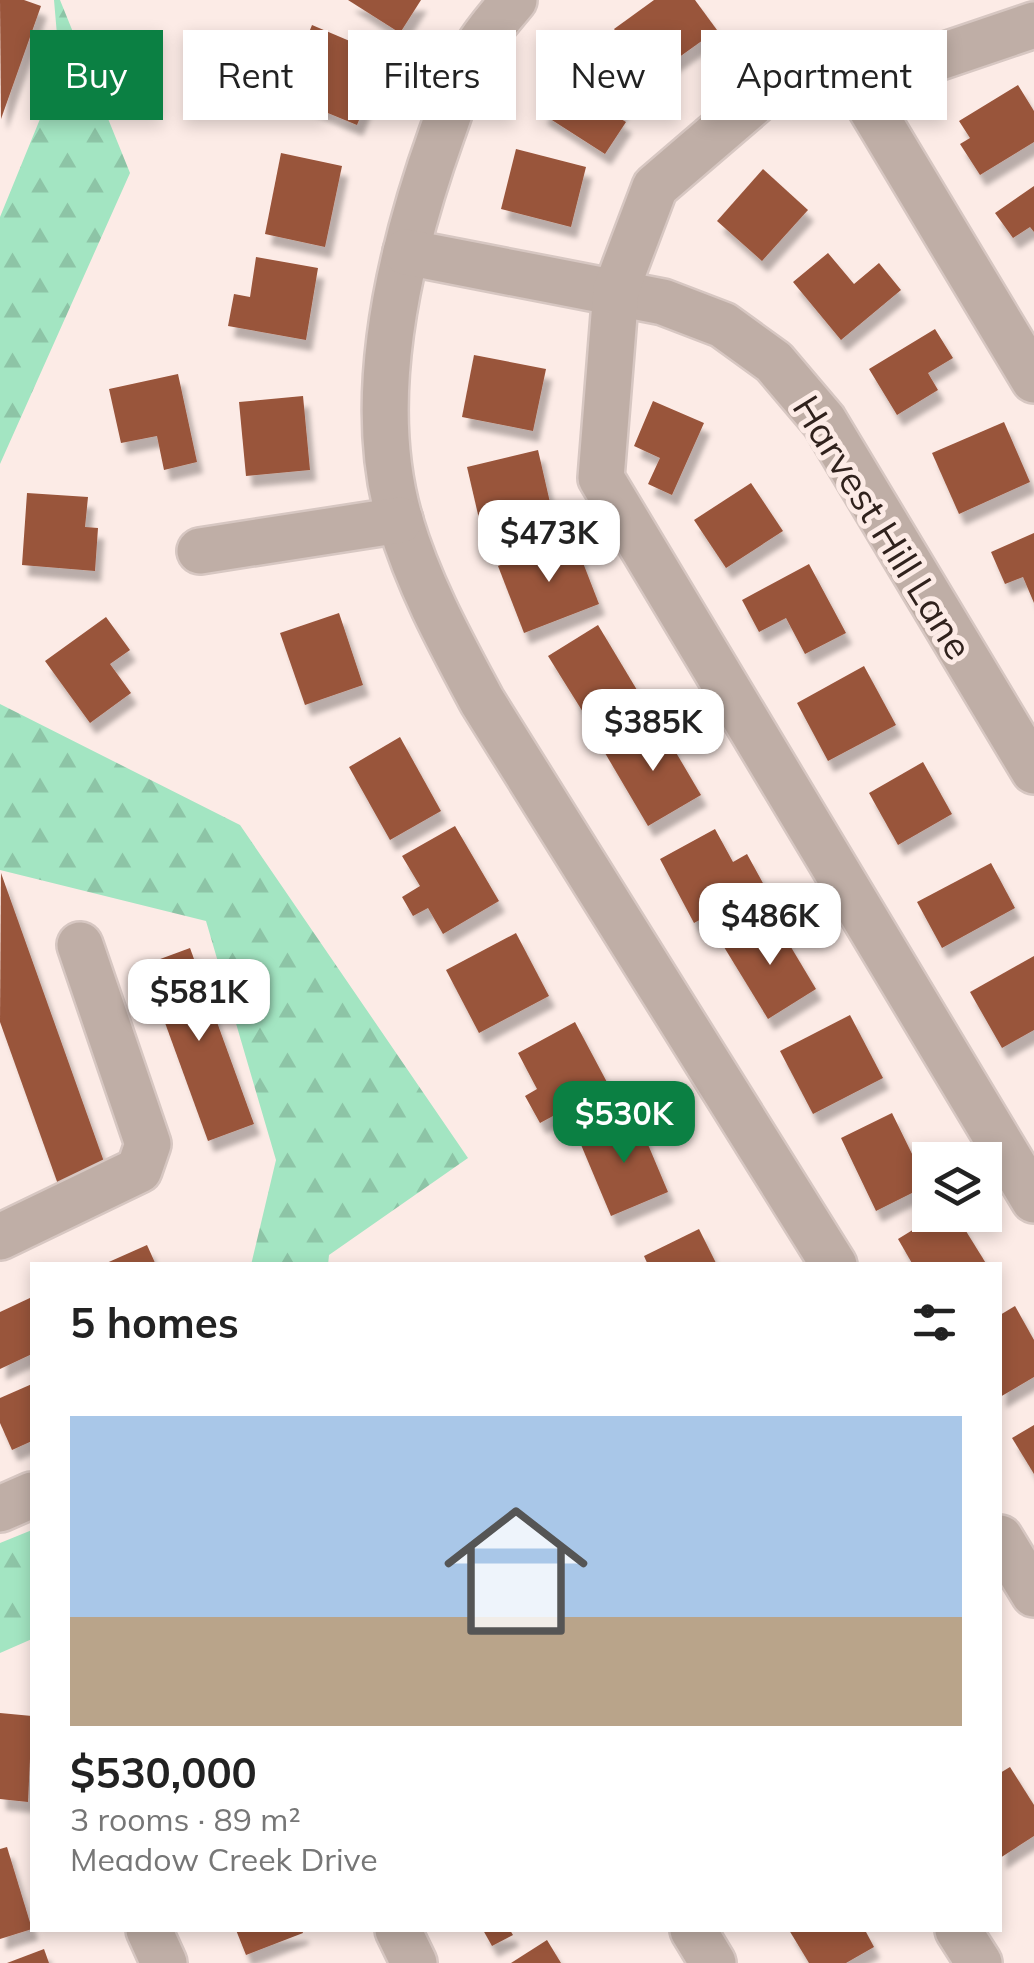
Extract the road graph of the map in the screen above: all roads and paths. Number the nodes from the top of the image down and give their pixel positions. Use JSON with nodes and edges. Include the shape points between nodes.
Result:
{"nodes":[{"id":1,"x":514,"y":0,"type":"edge"},
{"id":2,"x":1034,"y":25,"type":"edge"},
{"id":3,"x":947,"y":55,"type":"edge"},
{"id":4,"x":733,"y":120,"type":"edge"},
{"id":5,"x":877,"y":120,"type":"edge"},
{"id":6,"x":406,"y":252,"type":"junction"},
{"id":7,"x":616,"y":290,"type":"junction"},
{"id":8,"x":1034,"y":380,"type":"edge"},
{"id":9,"x":400,"y":520,"type":"junction"},
{"id":10,"x":200,"y":551,"type":"dead end"},
{"id":11,"x":1034,"y":771,"type":"edge"},
{"id":12,"x":80,"y":945,"type":"dead end"},
{"id":13,"x":1034,"y":1200,"type":"edge"},
{"id":14,"x":0,"y":1238,"type":"edge"},
{"id":15,"x":832,"y":1262,"type":"edge"},
{"id":16,"x":30,"y":1496,"type":"edge"},
{"id":17,"x":0,"y":1509,"type":"edge"},
{"id":18,"x":1002,"y":1541,"type":"edge"},
{"id":19,"x":1034,"y":1594,"type":"edge"},
{"id":20,"x":150,"y":1932,"type":"edge"},
{"id":21,"x":399,"y":1932,"type":"edge"},
{"id":22,"x":694,"y":1932,"type":"edge"},
{"id":23,"x":959,"y":1932,"type":"edge"},
{"id":24,"x":164,"y":1963,"type":"edge"},
{"id":25,"x":414,"y":1963,"type":"edge"},
{"id":26,"x":713,"y":1963,"type":"edge"},
{"id":27,"x":979,"y":1963,"type":"edge"}],
"edges":[{"from":1,"to":6,"type":"street","via":[[475,50],[428,171]]},
{"from":2,"to":3,"type":"street"},
{"from":4,"to":7,"type":"street","via":[[655,187]]},
{"from":5,"to":8,"type":"street"},
{"from":6,"to":7,"type":"street","name":"Harvest Hill Lane"},
{"from":6,"to":9,"type":"street","via":[[390,341],[386,444]]},
{"from":7,"to":11,"type":"street","name":"Harvest Hill Lane","via":[[723,325],[774,362],[824,422]]},
{"from":7,"to":13,"type":"street","via":[[601,478]]},
{"from":9,"to":10,"type":"street"},
{"from":9,"to":15,"type":"street","via":[[436,614],[482,701]]},
{"from":12,"to":14,"type":"street","via":[[148,1144],[139,1170]]},
{"from":16,"to":17,"type":"street"},
{"from":18,"to":19,"type":"street"},
{"from":20,"to":24,"type":"street"},
{"from":21,"to":25,"type":"street"},
{"from":22,"to":26,"type":"street"},
{"from":23,"to":27,"type":"street"}]}
